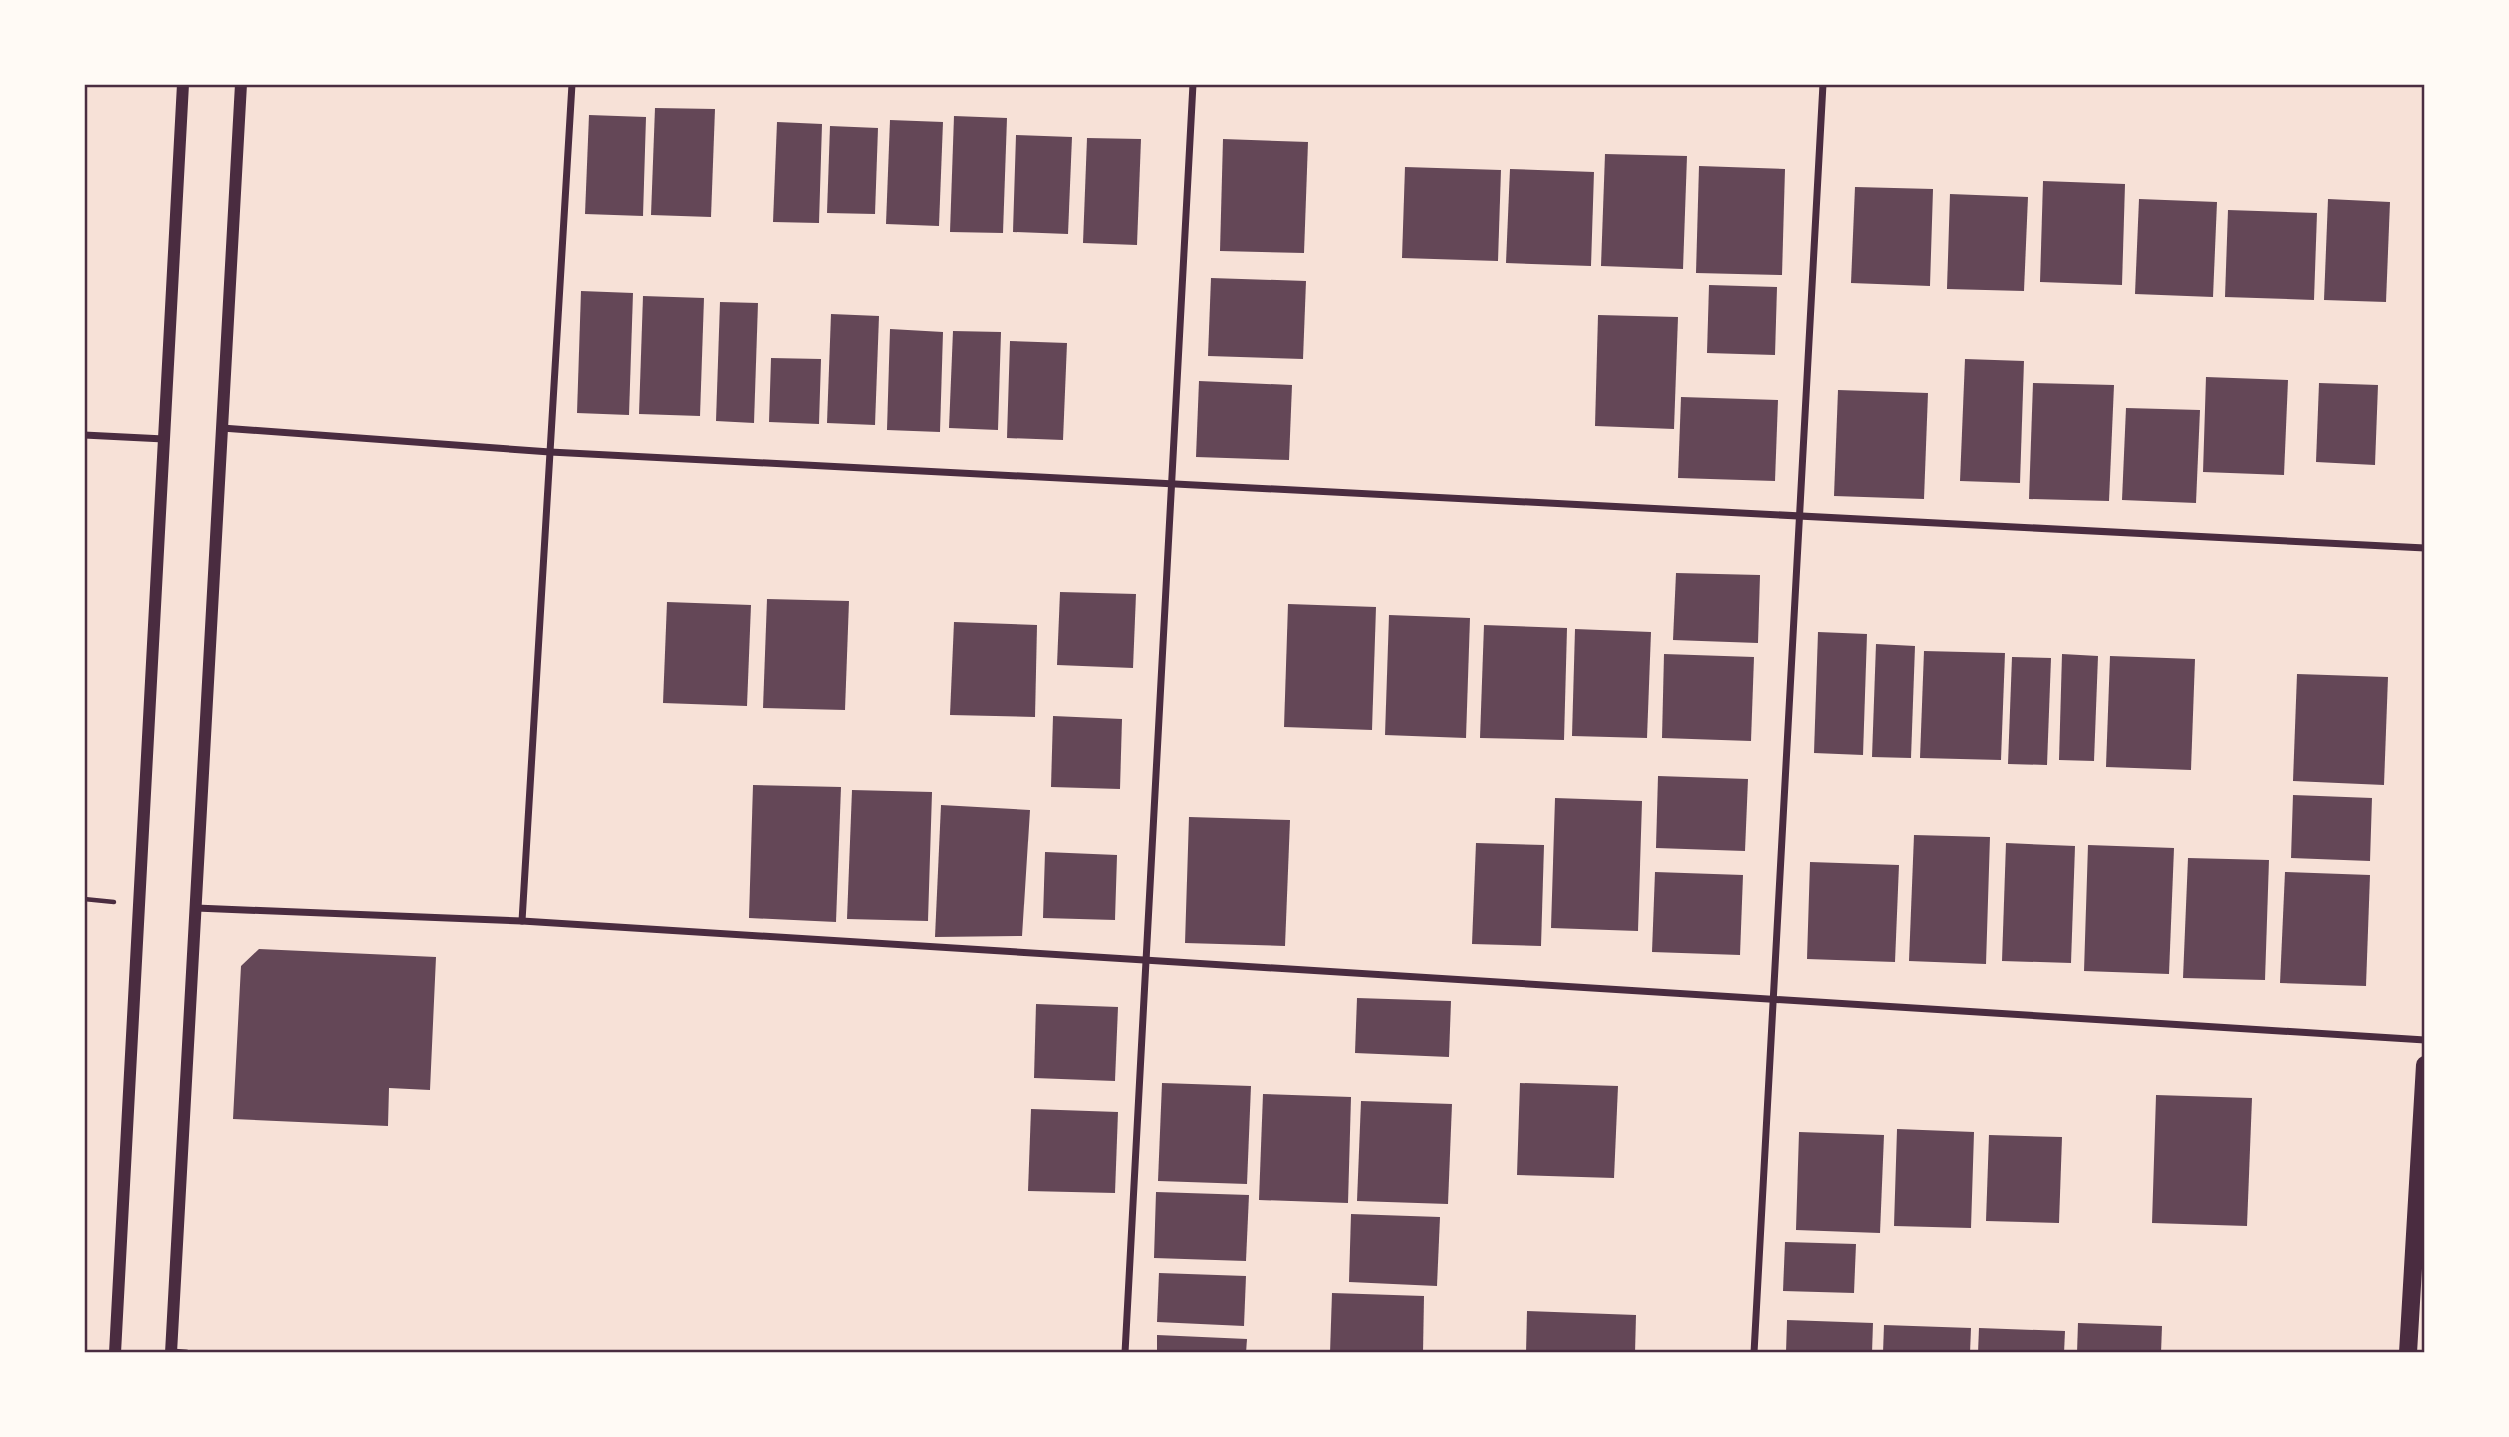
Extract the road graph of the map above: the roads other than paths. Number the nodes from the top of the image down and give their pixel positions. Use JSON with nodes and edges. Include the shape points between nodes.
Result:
{"nodes":[{"id":1,"x":183,"y":84,"type":"edge"},
{"id":2,"x":241,"y":84,"type":"edge"},
{"id":3,"x":572,"y":84,"type":"edge"},
{"id":4,"x":1193,"y":84,"type":"edge"},
{"id":5,"x":1823,"y":84,"type":"edge"},
{"id":6,"x":222,"y":428,"type":"junction"},
{"id":7,"x":84,"y":435,"type":"edge"},
{"id":8,"x":164,"y":439,"type":"junction"},
{"id":9,"x":550,"y":452,"type":"junction"},
{"id":10,"x":1171,"y":484,"type":"junction"},
{"id":11,"x":1800,"y":516,"type":"junction"},
{"id":12,"x":2425,"y":548,"type":"edge"},
{"id":13,"x":196,"y":908,"type":"junction"},
{"id":14,"x":522,"y":920,"type":"junction"},
{"id":15,"x":1146,"y":960,"type":"junction"},
{"id":16,"x":1773,"y":999,"type":"junction"},
{"id":17,"x":2425,"y":1040,"type":"edge"},
{"id":18,"x":2425,"y":1065,"type":"edge"},
{"id":19,"x":171,"y":1352,"type":"edge"},
{"id":20,"x":115,"y":1353,"type":"edge"},
{"id":21,"x":186,"y":1353,"type":"edge"},
{"id":22,"x":1125,"y":1353,"type":"edge"},
{"id":23,"x":1754,"y":1353,"type":"edge"},
{"id":24,"x":2408,"y":1353,"type":"edge"}],
"edges":[{"from":1,"to":8,"type":"street"},
{"from":2,"to":6,"type":"street"},
{"from":3,"to":9,"type":"street"},
{"from":4,"to":10,"type":"street"},
{"from":5,"to":11,"type":"street"},
{"from":6,"to":9,"type":"street"},
{"from":6,"to":13,"type":"street"},
{"from":7,"to":8,"type":"street"},
{"from":8,"to":20,"type":"street"},
{"from":9,"to":10,"type":"street"},
{"from":9,"to":14,"type":"street"},
{"from":10,"to":11,"type":"street"},
{"from":10,"to":15,"type":"street"},
{"from":11,"to":12,"type":"street"},
{"from":11,"to":16,"type":"street"},
{"from":13,"to":14,"type":"street"},
{"from":13,"to":19,"type":"street"},
{"from":14,"to":15,"type":"street"},
{"from":15,"to":16,"type":"street"},
{"from":15,"to":22,"type":"street"},
{"from":16,"to":17,"type":"street"},
{"from":16,"to":23,"type":"street"},
{"from":18,"to":24,"type":"main road"},
{"from":19,"to":21,"type":"street"}]}
